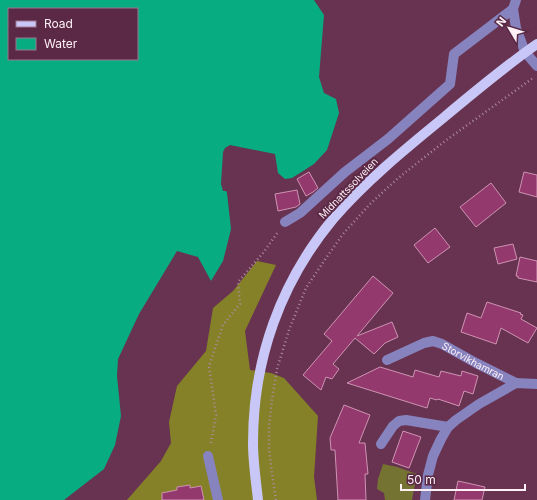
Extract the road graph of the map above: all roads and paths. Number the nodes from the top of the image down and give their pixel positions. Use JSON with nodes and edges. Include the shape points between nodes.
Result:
{"nodes":[{"id":1,"x":514,"y":5,"type":"edge"},
{"id":2,"x":537,"y":44,"type":"edge"},
{"id":3,"x":525,"y":52,"type":"junction"},
{"id":4,"x":537,"y":66,"type":"edge"},
{"id":5,"x":537,"y":75,"type":"edge"},
{"id":6,"x":285,"y":222,"type":"joint"},
{"id":7,"x":387,"y":360,"type":"dead end"},
{"id":8,"x":516,"y":383,"type":"junction"},
{"id":9,"x":537,"y":384,"type":"edge"},
{"id":10,"x":448,"y":428,"type":"junction"},
{"id":11,"x":381,"y":444,"type":"dead end"},
{"id":12,"x":208,"y":456,"type":"joint"},
{"id":13,"x":218,"y":500,"type":"edge"},
{"id":14,"x":258,"y":500,"type":"edge"},
{"id":15,"x":276,"y":500,"type":"edge"},
{"id":16,"x":425,"y":500,"type":"edge"}],
"edges":[{"from":1,"to":3,"type":"street","via":[[516,28]]},
{"from":1,"to":6,"type":"street","via":[[454,54],[450,84],[300,213]]},
{"from":2,"to":3,"type":"main road","name":"Midnattssolveien"},
{"from":3,"to":4,"type":"street"},
{"from":3,"to":14,"type":"main road","name":"Midnattssolveien","via":[[405,149],[365,185],[309,251],[288,286],[272,326],[258,381],[253,444]]},
{"from":5,"to":15,"type":"path","via":[[397,179],[343,234],[306,288],[277,369],[272,399],[269,449]]},
{"from":6,"to":12,"type":"path","via":[[238,282],[240,304],[223,326],[209,366],[216,415]]},
{"from":7,"to":8,"type":"street","name":"Storvikhamran","via":[[434,341]]},
{"from":8,"to":9,"type":"street","name":"Storvikhamran"},
{"from":8,"to":10,"type":"street","name":"Storvikhamran","via":[[479,404]]},
{"from":10,"to":11,"type":"street","via":[[400,421],[393,426]]},
{"from":10,"to":16,"type":"street","name":"Storvikhamran","via":[[433,456]]},
{"from":12,"to":13,"type":"street"}]}
